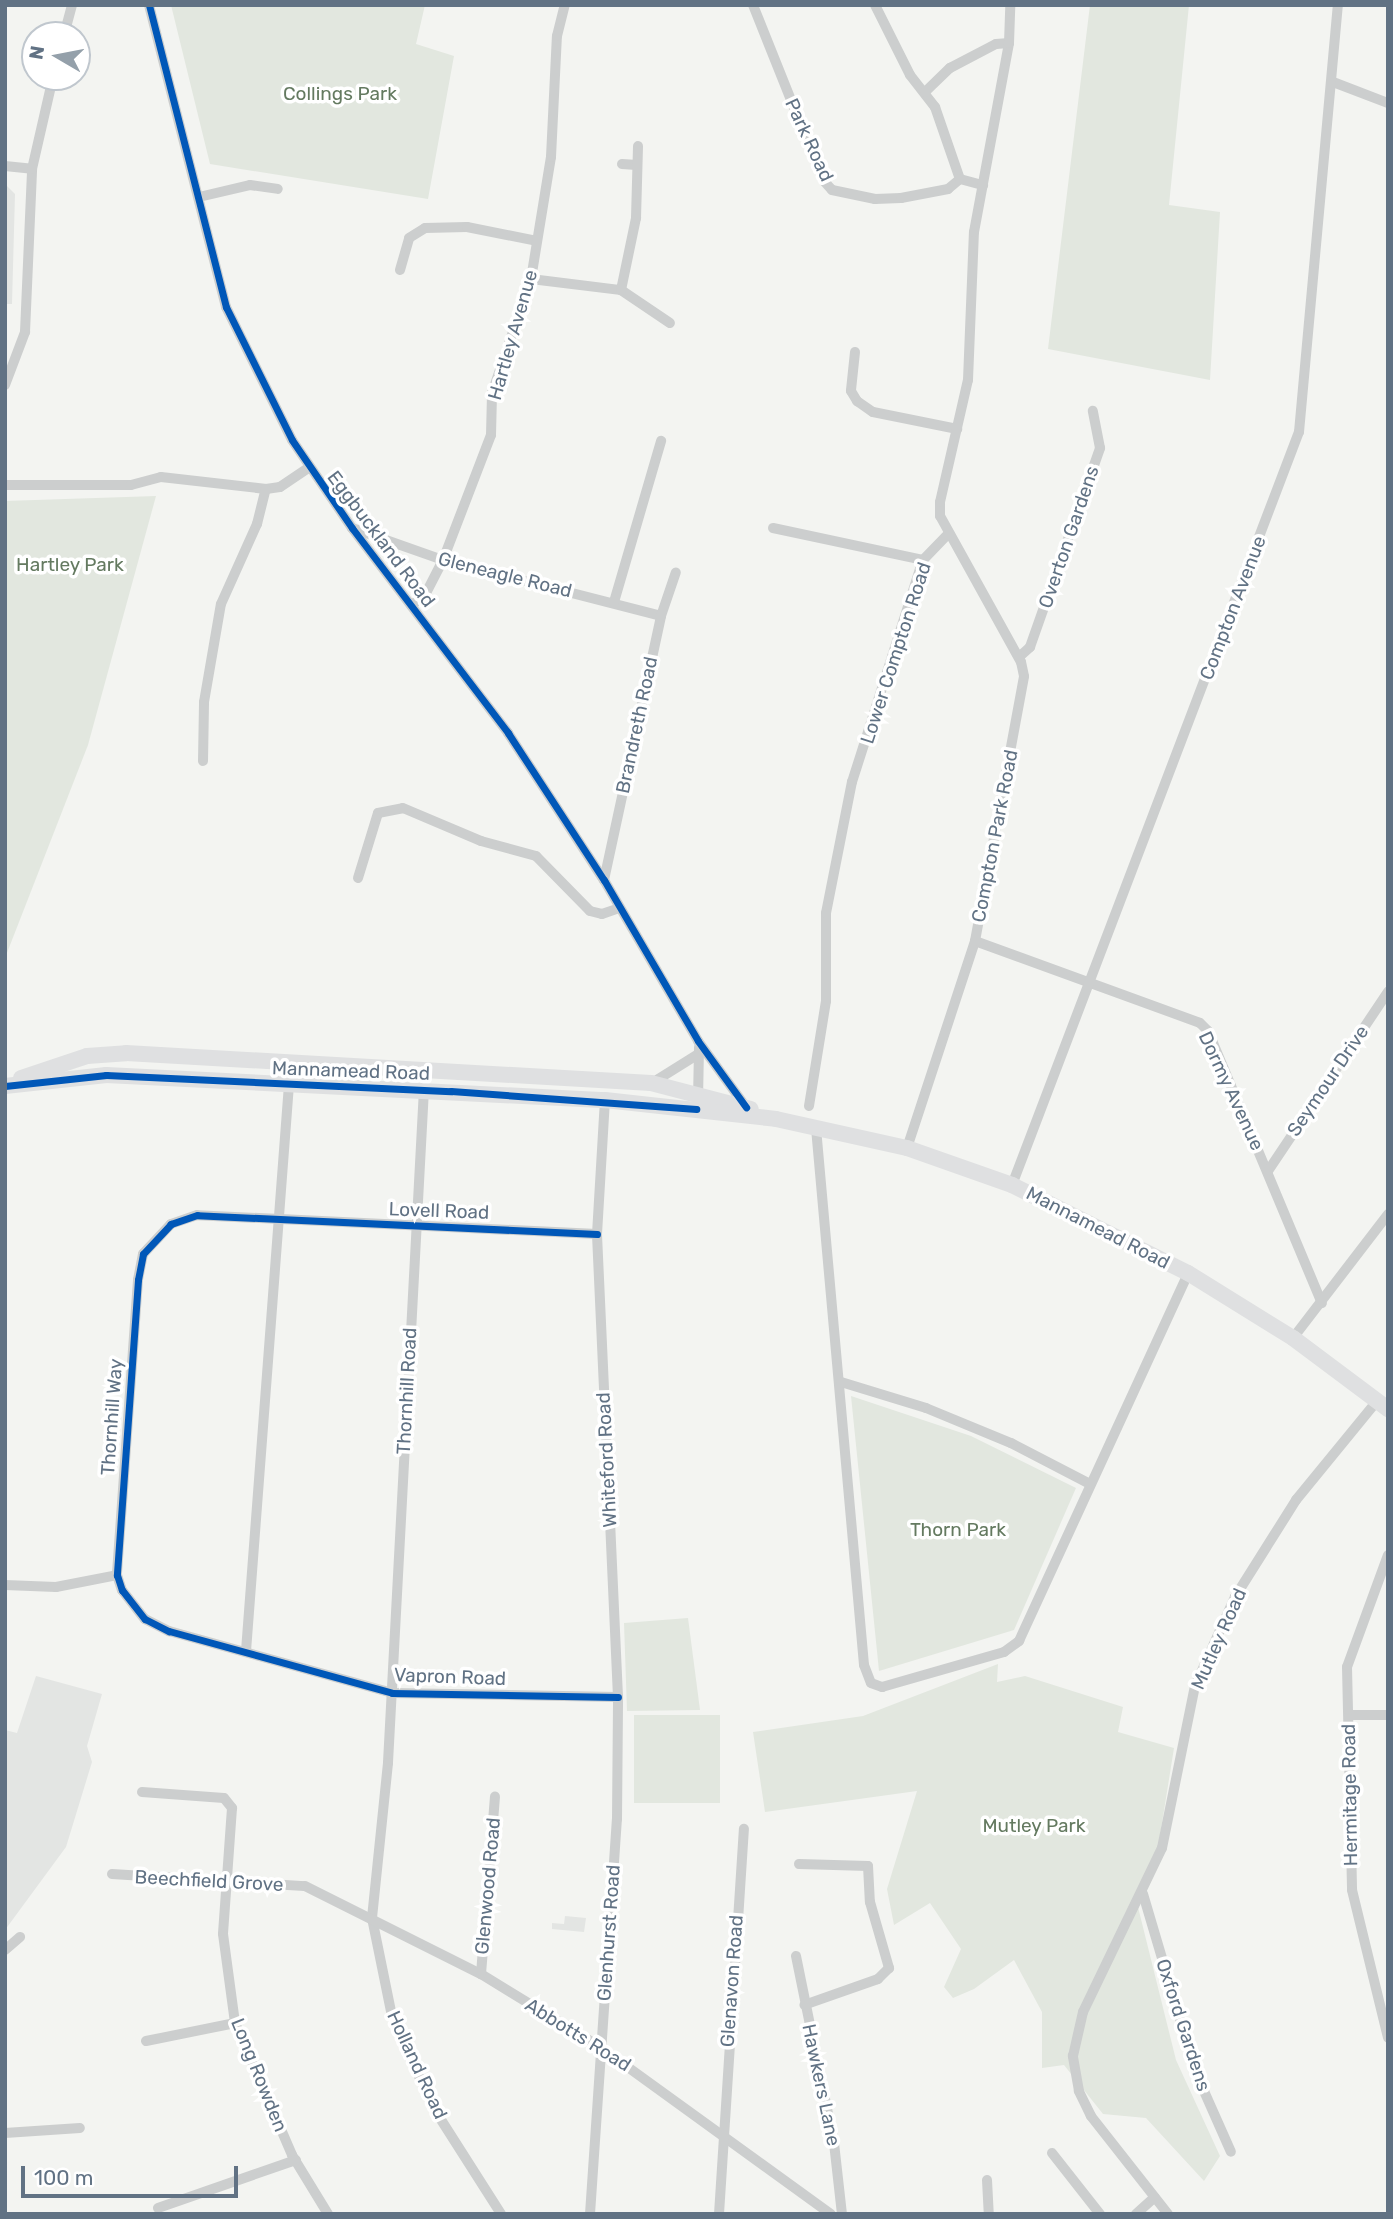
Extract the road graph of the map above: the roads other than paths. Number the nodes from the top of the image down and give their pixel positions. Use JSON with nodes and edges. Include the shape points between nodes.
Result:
{"nodes":[{"id":1,"x":149,"y":5,"type":"edge"},
{"id":2,"x":565,"y":5,"type":"edge"},
{"id":3,"x":753,"y":5,"type":"edge"},
{"id":4,"x":875,"y":5,"type":"edge"},
{"id":5,"x":1010,"y":5,"type":"edge"},
{"id":6,"x":1338,"y":5,"type":"edge"},
{"id":7,"x":1009,"y":43,"type":"junction"},
{"id":8,"x":1333,"y":82,"type":"junction"},
{"id":9,"x":50,"y":91,"type":"edge"},
{"id":10,"x":925,"y":92,"type":"junction"},
{"id":11,"x":1388,"y":103,"type":"edge"},
{"id":12,"x":638,"y":146,"type":"dead end"},
{"id":13,"x":622,"y":164,"type":"dead end"},
{"id":14,"x":637,"y":165,"type":"junction"},
{"id":15,"x":5,"y":166,"type":"edge"},
{"id":16,"x":32,"y":169,"type":"junction"},
{"id":17,"x":960,"y":180,"type":"junction"},
{"id":18,"x":982,"y":184,"type":"junction"},
{"id":19,"x":278,"y":190,"type":"dead end"},
{"id":20,"x":199,"y":197,"type":"junction"},
{"id":21,"x":537,"y":241,"type":"junction"},
{"id":22,"x":400,"y":270,"type":"dead end"},
{"id":23,"x":531,"y":279,"type":"junction"},
{"id":24,"x":621,"y":290,"type":"junction"},
{"id":25,"x":670,"y":323,"type":"dead end"},
{"id":26,"x":855,"y":352,"type":"dead end"},
{"id":27,"x":5,"y":385,"type":"edge"},
{"id":28,"x":1093,"y":411,"type":"dead end"},
{"id":29,"x":957,"y":429,"type":"junction"},
{"id":30,"x":661,"y":441,"type":"dead end"},
{"id":31,"x":308,"y":468,"type":"junction"},
{"id":32,"x":5,"y":485,"type":"edge"},
{"id":33,"x":266,"y":489,"type":"junction"},
{"id":34,"x":352,"y":528,"type":"junction"},
{"id":35,"x":773,"y":528,"type":"dead end"},
{"id":36,"x":949,"y":533,"type":"junction"},
{"id":37,"x":443,"y":560,"type":"junction"},
{"id":38,"x":923,"y":560,"type":"junction"},
{"id":39,"x":676,"y":572,"type":"dead end"},
{"id":40,"x":614,"y":602,"type":"junction"},
{"id":41,"x":411,"y":605,"type":"junction"},
{"id":42,"x":661,"y":615,"type":"junction"},
{"id":43,"x":1019,"y":657,"type":"junction"},
{"id":44,"x":203,"y":761,"type":"dead end"},
{"id":45,"x":358,"y":878,"type":"dead end"},
{"id":46,"x":604,"y":880,"type":"junction"},
{"id":47,"x":619,"y":908,"type":"junction"},
{"id":48,"x":975,"y":941,"type":"junction"},
{"id":49,"x":1091,"y":985,"type":"junction"},
{"id":50,"x":1388,"y":992,"type":"edge"},
{"id":51,"x":698,"y":1041,"type":"junction"},
{"id":52,"x":700,"y":1054,"type":"junction"},
{"id":53,"x":425,"y":1069,"type":"junction"},
{"id":54,"x":651,"y":1083,"type":"junction"},
{"id":55,"x":5,"y":1085,"type":"edge"},
{"id":56,"x":289,"y":1085,"type":"junction"},
{"id":57,"x":424,"y":1089,"type":"junction"},
{"id":58,"x":605,"y":1100,"type":"junction"},
{"id":59,"x":698,"y":1101,"type":"junction"},
{"id":60,"x":809,"y":1106,"type":"dead end"},
{"id":61,"x":746,"y":1107,"type":"junction"},
{"id":62,"x":776,"y":1119,"type":"junction"},
{"id":63,"x":816,"y":1128,"type":"junction"},
{"id":64,"x":907,"y":1148,"type":"junction"},
{"id":65,"x":1268,"y":1171,"type":"junction"},
{"id":66,"x":1012,"y":1185,"type":"junction"},
{"id":67,"x":1388,"y":1214,"type":"edge"},
{"id":68,"x":280,"y":1219,"type":"junction"},
{"id":69,"x":415,"y":1225,"type":"junction"},
{"id":70,"x":597,"y":1234,"type":"junction"},
{"id":71,"x":1188,"y":1273,"type":"junction"},
{"id":72,"x":1322,"y":1303,"type":"junction"},
{"id":73,"x":1293,"y":1338,"type":"junction"},
{"id":74,"x":841,"y":1382,"type":"junction"},
{"id":75,"x":1382,"y":1405,"type":"edge"},
{"id":76,"x":1090,"y":1484,"type":"junction"},
{"id":77,"x":1388,"y":1555,"type":"edge"},
{"id":78,"x":117,"y":1575,"type":"junction"},
{"id":79,"x":5,"y":1585,"type":"edge"},
{"id":80,"x":246,"y":1651,"type":"junction"},
{"id":81,"x":392,"y":1693,"type":"junction"},
{"id":82,"x":618,"y":1697,"type":"junction"},
{"id":83,"x":1349,"y":1715,"type":"junction"},
{"id":84,"x":1388,"y":1715,"type":"edge"},
{"id":85,"x":142,"y":1792,"type":"dead end"},
{"id":86,"x":495,"y":1797,"type":"dead end"},
{"id":87,"x":617,"y":1819,"type":"joint"},
{"id":88,"x":744,"y":1829,"type":"dead end"},
{"id":89,"x":799,"y":1864,"type":"dead end"},
{"id":90,"x":112,"y":1874,"type":"dead end"},
{"id":91,"x":225,"y":1884,"type":"junction"},
{"id":92,"x":305,"y":1886,"type":"joint"},
{"id":93,"x":1143,"y":1894,"type":"junction"},
{"id":94,"x":372,"y":1918,"type":"junction"},
{"id":95,"x":20,"y":1937,"type":"dead end"},
{"id":96,"x":5,"y":1950,"type":"edge"},
{"id":97,"x":796,"y":1956,"type":"dead end"},
{"id":98,"x":481,"y":1974,"type":"junction"},
{"id":99,"x":804,"y":2005,"type":"junction"},
{"id":100,"x":235,"y":2023,"type":"junction"},
{"id":101,"x":1388,"y":2038,"type":"edge"},
{"id":102,"x":146,"y":2041,"type":"dead end"},
{"id":103,"x":600,"y":2047,"type":"junction"},
{"id":104,"x":79,"y":2128,"type":"dead end"},
{"id":105,"x":5,"y":2133,"type":"edge"},
{"id":106,"x":721,"y":2134,"type":"junction"},
{"id":107,"x":1231,"y":2152,"type":"dead end"},
{"id":108,"x":1052,"y":2153,"type":"dead end"},
{"id":109,"x":296,"y":2160,"type":"junction"},
{"id":110,"x":987,"y":2180,"type":"dead end"},
{"id":111,"x":1155,"y":2197,"type":"junction"},
{"id":112,"x":158,"y":2208,"type":"dead end"},
{"id":113,"x":328,"y":2214,"type":"edge"},
{"id":114,"x":501,"y":2214,"type":"edge"},
{"id":115,"x":590,"y":2214,"type":"edge"},
{"id":116,"x":719,"y":2214,"type":"edge"},
{"id":117,"x":831,"y":2214,"type":"edge"},
{"id":118,"x":842,"y":2214,"type":"edge"},
{"id":119,"x":989,"y":2214,"type":"edge"},
{"id":120,"x":1100,"y":2214,"type":"edge"},
{"id":121,"x":1136,"y":2214,"type":"edge"},
{"id":122,"x":1168,"y":2214,"type":"edge"}],
"edges":[{"from":1,"to":20,"type":"street","name":"Eggbuckland Road"},
{"from":2,"to":21,"type":"street","name":"Hartley Avenue","via":[[557,36],[551,157]]},
{"from":3,"to":17,"type":"street","name":"Park Road","via":[[818,168],[832,190],[875,199],[901,198],[948,189]]},
{"from":4,"to":10,"type":"street","via":[[910,75]]},
{"from":5,"to":7,"type":"street"},
{"from":6,"to":8,"type":"street","name":"Compton Avenue"},
{"from":7,"to":10,"type":"street","via":[[996,44],[950,68]]},
{"from":7,"to":18,"type":"street"},
{"from":8,"to":11,"type":"street"},
{"from":8,"to":49,"type":"street","name":"Compton Avenue","via":[[1299,432]]},
{"from":9,"to":16,"type":"street"},
{"from":10,"to":17,"type":"street","via":[[935,107]]},
{"from":12,"to":14,"type":"street"},
{"from":13,"to":14,"type":"street"},
{"from":14,"to":24,"type":"street","via":[[636,218]]},
{"from":15,"to":16,"type":"street"},
{"from":16,"to":27,"type":"street","via":[[25,332]]},
{"from":17,"to":18,"type":"street"},
{"from":18,"to":29,"type":"street","via":[[974,232],[968,380]]},
{"from":19,"to":20,"type":"street","via":[[250,185]]},
{"from":20,"to":31,"type":"street","name":"Eggbuckland Road","via":[[207,247],[226,307]]},
{"from":21,"to":22,"type":"street","via":[[467,227],[425,228],[409,238]]},
{"from":21,"to":23,"type":"street","name":"Hartley Avenue"},
{"from":23,"to":24,"type":"street"},
{"from":23,"to":37,"type":"street","name":"Hartley Avenue","via":[[492,393],[491,435]]},
{"from":24,"to":25,"type":"street"},
{"from":26,"to":29,"type":"street","via":[[851,391],[857,401],[873,412]]},
{"from":28,"to":43,"type":"street","name":"Overton Gardens","via":[[1100,449],[1034,638]]},
{"from":29,"to":36,"type":"street","via":[[940,502],[940,516]]},
{"from":30,"to":40,"type":"street"},
{"from":31,"to":33,"type":"street","via":[[280,487]]},
{"from":31,"to":34,"type":"street","name":"Eggbuckland Road"},
{"from":32,"to":33,"type":"street","via":[[131,485],[161,477]]},
{"from":33,"to":44,"type":"street","via":[[257,524],[221,604],[204,702]]},
{"from":34,"to":37,"type":"street","name":"Gleneagle Road"},
{"from":34,"to":41,"type":"street","name":"Eggbuckland Road"},
{"from":35,"to":38,"type":"street"},
{"from":36,"to":38,"type":"street","name":"Lower Compton Road"},
{"from":36,"to":43,"type":"street","name":"Compton Park Road"},
{"from":37,"to":40,"type":"street","name":"Gleneagle Road"},
{"from":37,"to":41,"type":"street","name":"Hartley Avenue","via":[[424,597]]},
{"from":38,"to":60,"type":"street","name":"Lower Compton Road","via":[[852,782],[833,864],[826,913],[826,1001]]},
{"from":39,"to":42,"type":"street","name":"Brandreth Road"},
{"from":40,"to":42,"type":"street","name":"Gleneagle Road"},
{"from":41,"to":46,"type":"street","name":"Eggbuckland Road","via":[[508,733]]},
{"from":42,"to":46,"type":"street","name":"Brandreth Road"},
{"from":43,"to":48,"type":"street","name":"Compton Park Road","via":[[1024,676]]},
{"from":45,"to":47,"type":"street","via":[[377,813],[403,808],[481,841],[536,856],[590,911],[602,914]]},
{"from":46,"to":47,"type":"street","name":"Eggbuckland Road"},
{"from":47,"to":51,"type":"street","name":"Eggbuckland Road"},
{"from":48,"to":49,"type":"street","name":"Dormy Avenue"},
{"from":48,"to":64,"type":"street","name":"Compton Park Road"},
{"from":49,"to":65,"type":"street","name":"Dormy Avenue","via":[[1200,1023],[1208,1031]]},
{"from":49,"to":66,"type":"street","name":"Compton Avenue"},
{"from":50,"to":65,"type":"street","name":"Seymour Drive"},
{"from":51,"to":52,"type":"street","name":"Eggbuckland Road"},
{"from":51,"to":61,"type":"street","name":"Eggbuckland Road"},
{"from":52,"to":54,"type":"street"},
{"from":52,"to":59,"type":"street","name":"Eggbuckland Road"},
{"from":53,"to":54,"type":"main road","name":"Mannamead Road"},
{"from":53,"to":55,"type":"main road","name":"Mannamead Road","via":[[125,1053],[87,1056]]},
{"from":53,"to":57,"type":"main road"},
{"from":54,"to":59,"type":"main road","name":"Mannamead Road"},
{"from":55,"to":56,"type":"main road","name":"Mannamead Road","via":[[106,1075]]},
{"from":56,"to":57,"type":"main road","name":"Mannamead Road"},
{"from":56,"to":68,"type":"street"},
{"from":57,"to":58,"type":"main road","name":"Mannamead Road"},
{"from":57,"to":69,"type":"street","name":"Thornhill Road"},
{"from":58,"to":59,"type":"main road","name":"Mannamead Road"},
{"from":58,"to":70,"type":"street","name":"Whiteford Road"},
{"from":59,"to":61,"type":"main road","name":"Mannamead Road"},
{"from":59,"to":62,"type":"main road","name":"Mannamead Road"},
{"from":61,"to":62,"type":"main road","name":"Mannamead Road"},
{"from":62,"to":63,"type":"main road","name":"Mannamead Road"},
{"from":63,"to":64,"type":"main road","name":"Mannamead Road"},
{"from":63,"to":74,"type":"street"},
{"from":64,"to":66,"type":"main road","name":"Mannamead Road"},
{"from":65,"to":72,"type":"street","name":"Dormy Avenue"},
{"from":66,"to":71,"type":"main road","name":"Mannamead Road"},
{"from":67,"to":72,"type":"street"},
{"from":68,"to":69,"type":"street","name":"Lovell Road"},
{"from":68,"to":78,"type":"street","name":"Thornhill Way","via":[[197,1215],[171,1224],[143,1254]]},
{"from":68,"to":80,"type":"street"},
{"from":69,"to":70,"type":"street","name":"Lovell Road"},
{"from":69,"to":81,"type":"street","name":"Thornhill Road"},
{"from":70,"to":82,"type":"street","name":"Whiteford Road"},
{"from":71,"to":73,"type":"main road","name":"Mannamead Road"},
{"from":71,"to":76,"type":"street"},
{"from":72,"to":73,"type":"street"},
{"from":73,"to":75,"type":"main road","name":"Mannamead Road"},
{"from":74,"to":76,"type":"street","via":[[926,1408],[1011,1443]]},
{"from":74,"to":76,"type":"street","via":[[864,1665],[871,1683],[882,1687],[1011,1650]]},
{"from":75,"to":93,"type":"street","name":"Mutley Road","via":[[1296,1500],[1235,1597],[1195,1686],[1162,1848]]},
{"from":77,"to":83,"type":"street","name":"Hermitage Road","via":[[1348,1667]]},
{"from":78,"to":79,"type":"street","via":[[56,1587]]},
{"from":78,"to":80,"type":"street","via":[[122,1590],[145,1619],[169,1631]]},
{"from":80,"to":81,"type":"street","name":"Vapron Road"},
{"from":81,"to":82,"type":"street","name":"Vapron Road"},
{"from":81,"to":94,"type":"street","name":"Holland Road"},
{"from":82,"to":87,"type":"street","name":"Whiteford Road"},
{"from":83,"to":84,"type":"street"},
{"from":83,"to":101,"type":"street","name":"Hermitage Road","via":[[1352,1889]]},
{"from":85,"to":91,"type":"street","name":"Long Rowden","via":[[224,1798],[232,1817]]},
{"from":86,"to":98,"type":"street","name":"Glenwood Road"},
{"from":87,"to":103,"type":"street","name":"Glenhurst Road"},
{"from":88,"to":106,"type":"street","name":"Glenavon Road"},
{"from":89,"to":99,"type":"street","via":[[868,1866],[870,1902],[889,1968],[878,1979]]},
{"from":90,"to":91,"type":"street","name":"Beechfield Grove"},
{"from":91,"to":92,"type":"street","name":"Beechfield Grove"},
{"from":91,"to":100,"type":"street","name":"Long Rowden","via":[[223,1934]]},
{"from":92,"to":94,"type":"street","name":"Abbotts Road"},
{"from":93,"to":107,"type":"street","name":"Oxford Gardens","via":[[1196,2073]]},
{"from":93,"to":111,"type":"street","name":"Mutley Road","via":[[1083,2012],[1073,2056],[1079,2091],[1091,2116]]},
{"from":94,"to":98,"type":"street","name":"Abbotts Road"},
{"from":94,"to":114,"type":"street","name":"Holland Road","via":[[392,2016],[408,2054],[438,2115]]},
{"from":95,"to":96,"type":"street"},
{"from":97,"to":99,"type":"street","name":"Hawkers Lane"},
{"from":98,"to":103,"type":"street","name":"Abbotts Road"},
{"from":99,"to":118,"type":"street","name":"Hawkers Lane","via":[[834,2143]]},
{"from":100,"to":102,"type":"street"},
{"from":100,"to":109,"type":"street","name":"Long Rowden"},
{"from":103,"to":106,"type":"street","name":"Abbotts Road"},
{"from":103,"to":115,"type":"street","name":"Glenhurst Road"},
{"from":104,"to":105,"type":"street"},
{"from":106,"to":116,"type":"street","name":"Glenavon Road"},
{"from":106,"to":117,"type":"street","name":"Abbotts Road"},
{"from":108,"to":120,"type":"street"},
{"from":109,"to":112,"type":"street"},
{"from":109,"to":113,"type":"street","name":"Long Rowden"},
{"from":110,"to":119,"type":"street"},
{"from":111,"to":121,"type":"street"},
{"from":111,"to":122,"type":"street","name":"Mutley Road"}]}
